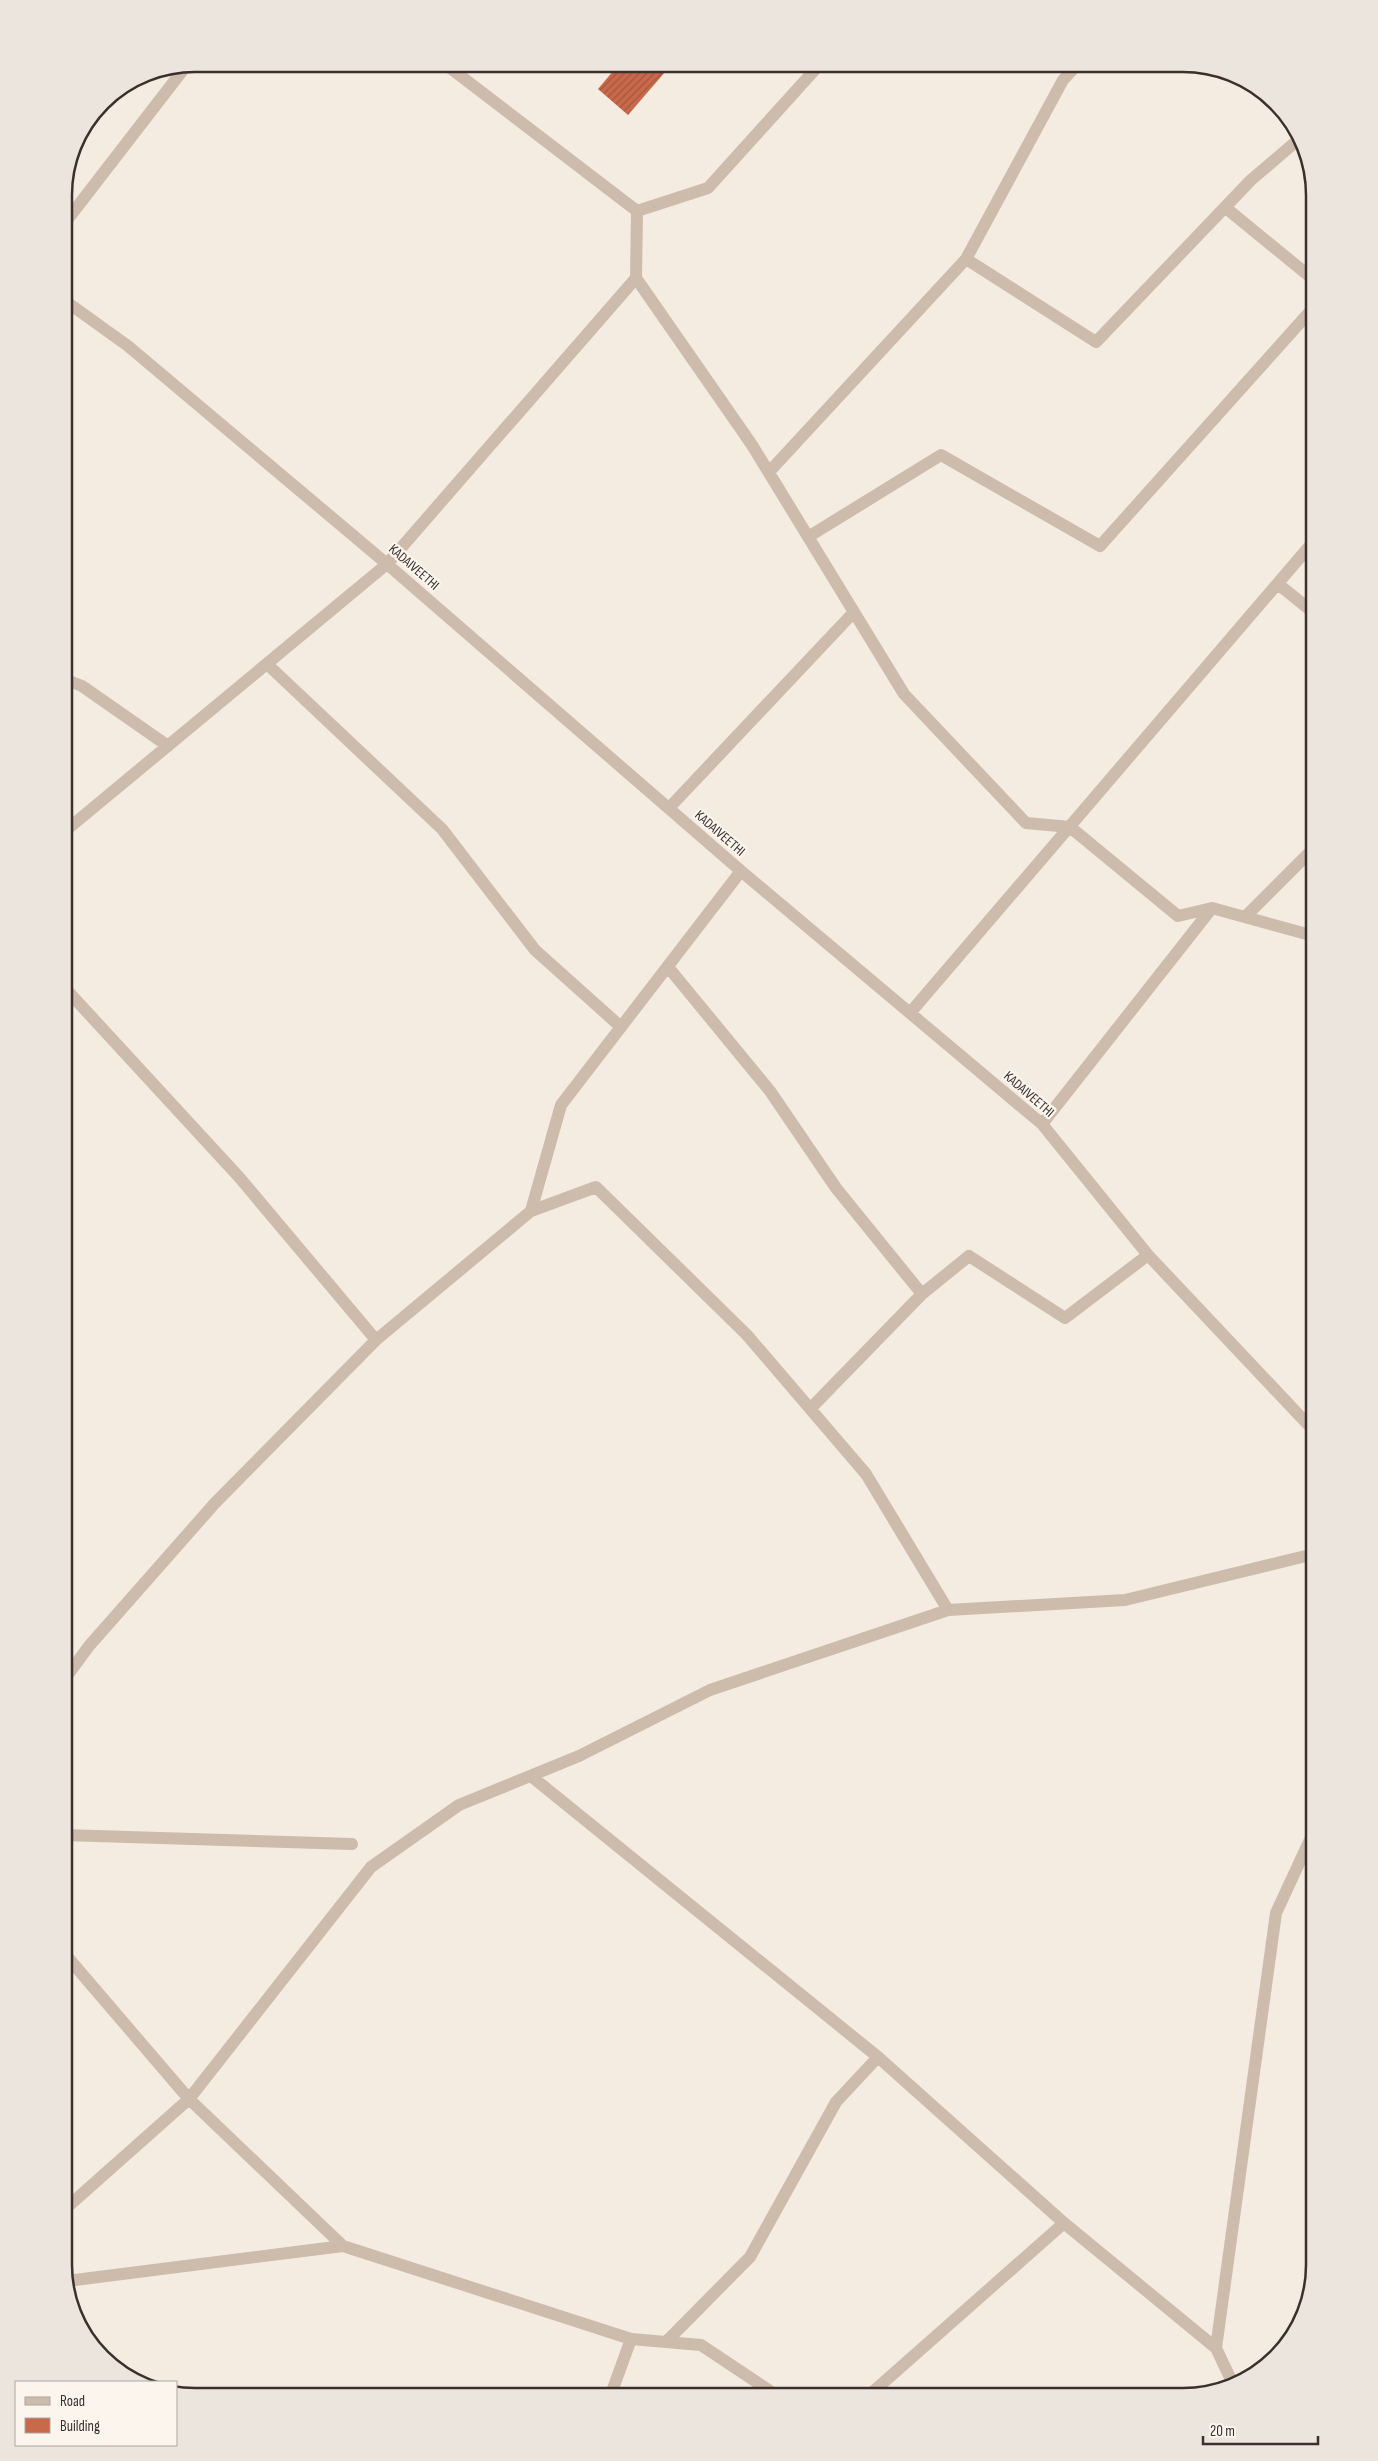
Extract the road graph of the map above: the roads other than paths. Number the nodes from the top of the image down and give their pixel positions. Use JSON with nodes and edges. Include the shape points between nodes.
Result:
{"nodes":[{"id":1,"x":457,"y":73,"type":"edge"},
{"id":2,"x":812,"y":73,"type":"edge"},
{"id":3,"x":1070,"y":73,"type":"edge"},
{"id":4,"x":180,"y":74,"type":"edge"},
{"id":5,"x":1294,"y":144,"type":"edge"},
{"id":6,"x":1226,"y":208,"type":"junction"},
{"id":7,"x":637,"y":211,"type":"junction"},
{"id":8,"x":73,"y":212,"type":"edge"},
{"id":9,"x":966,"y":259,"type":"junction"},
{"id":10,"x":1306,"y":273,"type":"edge"},
{"id":11,"x":636,"y":278,"type":"junction"},
{"id":12,"x":73,"y":306,"type":"edge"},
{"id":13,"x":1306,"y":315,"type":"edge"},
{"id":14,"x":769,"y":472,"type":"junction"},
{"id":15,"x":808,"y":537,"type":"junction"},
{"id":16,"x":1306,"y":551,"type":"edge"},
{"id":17,"x":387,"y":564,"type":"junction"},
{"id":18,"x":1278,"y":584,"type":"junction"},
{"id":19,"x":1306,"y":607,"type":"edge"},
{"id":20,"x":854,"y":612,"type":"junction"},
{"id":21,"x":266,"y":664,"type":"junction"},
{"id":22,"x":73,"y":682,"type":"edge"},
{"id":23,"x":168,"y":746,"type":"junction"},
{"id":24,"x":669,"y":808,"type":"junction"},
{"id":25,"x":73,"y":825,"type":"edge"},
{"id":26,"x":1070,"y":826,"type":"junction"},
{"id":27,"x":1306,"y":856,"type":"edge"},
{"id":28,"x":741,"y":871,"type":"junction"},
{"id":29,"x":1212,"y":908,"type":"junction"},
{"id":30,"x":1245,"y":918,"type":"junction"},
{"id":31,"x":1306,"y":934,"type":"edge"},
{"id":32,"x":668,"y":967,"type":"junction"},
{"id":33,"x":73,"y":996,"type":"edge"},
{"id":34,"x":910,"y":1013,"type":"junction"},
{"id":35,"x":621,"y":1027,"type":"junction"},
{"id":36,"x":1042,"y":1124,"type":"junction"},
{"id":37,"x":531,"y":1211,"type":"junction"},
{"id":38,"x":1148,"y":1254,"type":"junction"},
{"id":39,"x":922,"y":1294,"type":"junction"},
{"id":40,"x":376,"y":1340,"type":"junction"},
{"id":41,"x":810,"y":1408,"type":"junction"},
{"id":42,"x":1306,"y":1422,"type":"edge"},
{"id":43,"x":1306,"y":1556,"type":"edge"},
{"id":44,"x":948,"y":1610,"type":"junction"},
{"id":45,"x":72,"y":1669,"type":"edge"},
{"id":46,"x":531,"y":1776,"type":"junction"},
{"id":47,"x":72,"y":1835,"type":"edge"},
{"id":48,"x":352,"y":1844,"type":"dead end"},
{"id":49,"x":1306,"y":1848,"type":"edge"},
{"id":50,"x":72,"y":1963,"type":"edge"},
{"id":51,"x":878,"y":2057,"type":"junction"},
{"id":52,"x":189,"y":2099,"type":"junction"},
{"id":53,"x":72,"y":2203,"type":"edge"},
{"id":54,"x":1064,"y":2223,"type":"junction"},
{"id":55,"x":344,"y":2246,"type":"junction"},
{"id":56,"x":74,"y":2280,"type":"edge"},
{"id":57,"x":631,"y":2339,"type":"junction"},
{"id":58,"x":666,"y":2342,"type":"junction"},
{"id":59,"x":1216,"y":2348,"type":"junction"},
{"id":60,"x":1230,"y":2378,"type":"edge"},
{"id":61,"x":613,"y":2388,"type":"edge"},
{"id":62,"x":766,"y":2388,"type":"edge"},
{"id":63,"x":876,"y":2388,"type":"edge"}],
"edges":[{"from":1,"to":7,"type":"street"},
{"from":2,"to":7,"type":"street","via":[[708,188]]},
{"from":3,"to":9,"type":"street"},
{"from":4,"to":8,"type":"street"},
{"from":5,"to":6,"type":"street","via":[[1251,180]]},
{"from":6,"to":9,"type":"street","via":[[1096,342]]},
{"from":6,"to":10,"type":"street"},
{"from":7,"to":11,"type":"street"},
{"from":9,"to":14,"type":"street"},
{"from":11,"to":14,"type":"street"},
{"from":11,"to":17,"type":"street"},
{"from":12,"to":17,"type":"street","name":"KADAIVEETHI","via":[[128,346]]},
{"from":13,"to":15,"type":"street","via":[[1100,546],[941,454]]},
{"from":14,"to":15,"type":"street"},
{"from":15,"to":20,"type":"street"},
{"from":16,"to":18,"type":"street"},
{"from":17,"to":21,"type":"street"},
{"from":17,"to":24,"type":"street","name":"KADAIVEETHI"},
{"from":18,"to":19,"type":"street"},
{"from":18,"to":26,"type":"street"},
{"from":20,"to":24,"type":"street"},
{"from":20,"to":26,"type":"street","via":[[904,694],[1026,823]]},
{"from":21,"to":23,"type":"street"},
{"from":21,"to":35,"type":"street","via":[[442,829],[535,950]]},
{"from":22,"to":23,"type":"street"},
{"from":23,"to":25,"type":"street"},
{"from":24,"to":28,"type":"street","name":"KADAIVEETHI"},
{"from":26,"to":29,"type":"street","via":[[1178,916]]},
{"from":26,"to":34,"type":"street"},
{"from":27,"to":30,"type":"street"},
{"from":28,"to":32,"type":"street"},
{"from":28,"to":34,"type":"street","name":"KADAIVEETHI"},
{"from":29,"to":30,"type":"street"},
{"from":29,"to":36,"type":"street"},
{"from":30,"to":31,"type":"street"},
{"from":32,"to":35,"type":"street"},
{"from":32,"to":39,"type":"street","via":[[770,1091],[836,1188]]},
{"from":33,"to":40,"type":"street","via":[[239,1177]]},
{"from":34,"to":36,"type":"street","name":"KADAIVEETHI"},
{"from":35,"to":37,"type":"street","via":[[561,1105]]},
{"from":36,"to":38,"type":"street","name":"KADAIVEETHI"},
{"from":37,"to":40,"type":"street"},
{"from":37,"to":41,"type":"street","via":[[596,1186],[747,1335]]},
{"from":38,"to":39,"type":"street","via":[[1065,1318],[969,1256]]},
{"from":38,"to":42,"type":"street","name":"KADAIVEETHI"},
{"from":39,"to":41,"type":"street"},
{"from":40,"to":45,"type":"street","via":[[215,1503]]},
{"from":41,"to":44,"type":"street","via":[[866,1474]]},
{"from":43,"to":44,"type":"street","via":[[1125,1600]]},
{"from":44,"to":46,"type":"street","via":[[710,1690]]},
{"from":46,"to":51,"type":"street"},
{"from":46,"to":52,"type":"street","via":[[458,1805],[371,1867]]},
{"from":47,"to":48,"type":"street"},
{"from":49,"to":59,"type":"street","via":[[1276,1913]]},
{"from":50,"to":52,"type":"street"},
{"from":51,"to":54,"type":"street"},
{"from":51,"to":58,"type":"street","via":[[836,2102],[750,2257]]},
{"from":52,"to":53,"type":"street"},
{"from":52,"to":55,"type":"street"},
{"from":54,"to":59,"type":"street"},
{"from":54,"to":63,"type":"street"},
{"from":55,"to":56,"type":"street"},
{"from":55,"to":57,"type":"street"},
{"from":57,"to":58,"type":"street"},
{"from":57,"to":61,"type":"street"},
{"from":58,"to":62,"type":"street","via":[[701,2345]]},
{"from":59,"to":60,"type":"street"}]}
